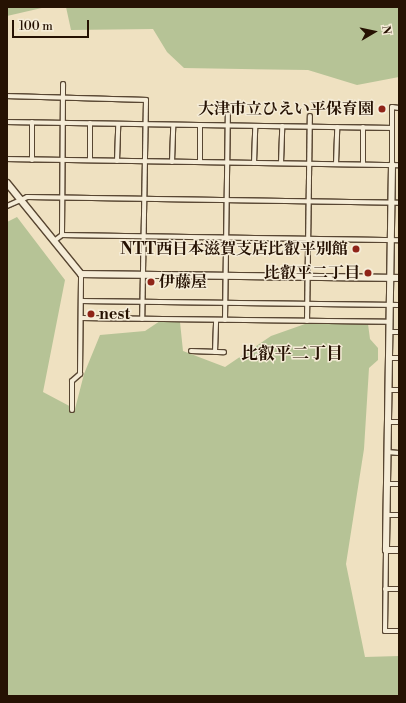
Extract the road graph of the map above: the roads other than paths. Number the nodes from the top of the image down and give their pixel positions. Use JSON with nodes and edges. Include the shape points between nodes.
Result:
{"nodes":[{"id":1,"x":64,"y":84,"type":"dead end"},
{"id":2,"x":7,"y":96,"type":"edge"},
{"id":3,"x":63,"y":96,"type":"junction"},
{"id":4,"x":399,"y":108,"type":"edge"},
{"id":5,"x":228,"y":114,"type":"dead end"},
{"id":6,"x":310,"y":116,"type":"dead end"},
{"id":7,"x":7,"y":122,"type":"edge"},
{"id":8,"x":32,"y":122,"type":"junction"},
{"id":9,"x":63,"y":123,"type":"junction"},
{"id":10,"x":90,"y":123,"type":"junction"},
{"id":11,"x":118,"y":124,"type":"junction"},
{"id":12,"x":145,"y":124,"type":"junction"},
{"id":13,"x":173,"y":124,"type":"junction"},
{"id":14,"x":200,"y":125,"type":"junction"},
{"id":15,"x":228,"y":125,"type":"junction"},
{"id":16,"x":255,"y":126,"type":"junction"},
{"id":17,"x":282,"y":126,"type":"junction"},
{"id":18,"x":309,"y":126,"type":"junction"},
{"id":19,"x":337,"y":127,"type":"junction"},
{"id":20,"x":363,"y":127,"type":"junction"},
{"id":21,"x":392,"y":128,"type":"junction"},
{"id":22,"x":7,"y":159,"type":"edge"},
{"id":23,"x":32,"y":160,"type":"junction"},
{"id":24,"x":62,"y":160,"type":"junction"},
{"id":25,"x":90,"y":160,"type":"junction"},
{"id":26,"x":117,"y":161,"type":"junction"},
{"id":27,"x":145,"y":161,"type":"junction"},
{"id":28,"x":172,"y":162,"type":"junction"},
{"id":29,"x":200,"y":162,"type":"junction"},
{"id":30,"x":227,"y":162,"type":"junction"},
{"id":31,"x":254,"y":163,"type":"junction"},
{"id":32,"x":281,"y":163,"type":"junction"},
{"id":33,"x":309,"y":164,"type":"junction"},
{"id":34,"x":336,"y":164,"type":"junction"},
{"id":35,"x":363,"y":164,"type":"junction"},
{"id":36,"x":392,"y":165,"type":"junction"},
{"id":37,"x":399,"y":165,"type":"edge"},
{"id":38,"x":7,"y":183,"type":"edge"},
{"id":39,"x":62,"y":198,"type":"junction"},
{"id":40,"x":20,"y":199,"type":"junction"},
{"id":41,"x":144,"y":199,"type":"junction"},
{"id":42,"x":226,"y":200,"type":"junction"},
{"id":43,"x":308,"y":201,"type":"junction"},
{"id":44,"x":391,"y":202,"type":"junction"},
{"id":45,"x":399,"y":203,"type":"edge"},
{"id":46,"x":7,"y":206,"type":"edge"},
{"id":47,"x":62,"y":235,"type":"junction"},
{"id":48,"x":144,"y":236,"type":"junction"},
{"id":49,"x":226,"y":237,"type":"junction"},
{"id":50,"x":308,"y":238,"type":"junction"},
{"id":51,"x":390,"y":240,"type":"junction"},
{"id":52,"x":399,"y":240,"type":"edge"},
{"id":53,"x":54,"y":241,"type":"junction"},
{"id":54,"x":81,"y":274,"type":"junction"},
{"id":55,"x":143,"y":275,"type":"junction"},
{"id":56,"x":225,"y":276,"type":"junction"},
{"id":57,"x":307,"y":277,"type":"junction"},
{"id":58,"x":390,"y":278,"type":"junction"},
{"id":59,"x":399,"y":278,"type":"edge"},
{"id":60,"x":81,"y":302,"type":"junction"},
{"id":61,"x":143,"y":302,"type":"junction"},
{"id":62,"x":225,"y":303,"type":"junction"},
{"id":63,"x":307,"y":304,"type":"junction"},
{"id":64,"x":390,"y":305,"type":"junction"},
{"id":65,"x":399,"y":305,"type":"edge"},
{"id":66,"x":80,"y":318,"type":"junction"},
{"id":67,"x":142,"y":319,"type":"junction"},
{"id":68,"x":216,"y":320,"type":"junction"},
{"id":69,"x":225,"y":320,"type":"junction"},
{"id":70,"x":307,"y":321,"type":"junction"},
{"id":71,"x":389,"y":322,"type":"junction"},
{"id":72,"x":389,"y":332,"type":"junction"},
{"id":73,"x":399,"y":332,"type":"edge"},
{"id":74,"x":191,"y":351,"type":"dead end"},
{"id":75,"x":215,"y":352,"type":"junction"},
{"id":76,"x":224,"y":352,"type":"dead end"},
{"id":77,"x":389,"y":358,"type":"junction"},
{"id":78,"x":399,"y":358,"type":"edge"},
{"id":79,"x":388,"y":390,"type":"junction"},
{"id":80,"x":399,"y":390,"type":"edge"},
{"id":81,"x":72,"y":410,"type":"dead end"},
{"id":82,"x":388,"y":422,"type":"junction"},
{"id":83,"x":399,"y":422,"type":"edge"},
{"id":84,"x":387,"y":452,"type":"junction"},
{"id":85,"x":399,"y":453,"type":"edge"},
{"id":86,"x":387,"y":484,"type":"junction"},
{"id":87,"x":399,"y":484,"type":"edge"},
{"id":88,"x":387,"y":515,"type":"junction"},
{"id":89,"x":399,"y":515,"type":"edge"},
{"id":90,"x":386,"y":550,"type":"junction"},
{"id":91,"x":399,"y":550,"type":"edge"},
{"id":92,"x":385,"y":589,"type":"junction"},
{"id":93,"x":399,"y":589,"type":"edge"},
{"id":94,"x":399,"y":631,"type":"edge"}],
"edges":[{"from":1,"to":3,"type":"street"},
{"from":2,"to":3,"type":"street"},
{"from":3,"to":9,"type":"street"},
{"from":3,"to":12,"type":"street","via":[[143,98]]},
{"from":4,"to":21,"type":"street","via":[[392,107]]},
{"from":5,"to":15,"type":"street"},
{"from":6,"to":18,"type":"street"},
{"from":7,"to":8,"type":"street"},
{"from":8,"to":9,"type":"street"},
{"from":8,"to":23,"type":"street"},
{"from":9,"to":10,"type":"street"},
{"from":9,"to":24,"type":"street"},
{"from":10,"to":11,"type":"street"},
{"from":10,"to":25,"type":"street"},
{"from":11,"to":12,"type":"street"},
{"from":11,"to":26,"type":"street"},
{"from":12,"to":13,"type":"street"},
{"from":12,"to":27,"type":"street"},
{"from":13,"to":14,"type":"street"},
{"from":13,"to":28,"type":"street"},
{"from":14,"to":15,"type":"street"},
{"from":14,"to":29,"type":"street"},
{"from":15,"to":16,"type":"street"},
{"from":15,"to":30,"type":"street"},
{"from":16,"to":17,"type":"street"},
{"from":16,"to":31,"type":"street"},
{"from":17,"to":18,"type":"street"},
{"from":17,"to":32,"type":"street"},
{"from":18,"to":19,"type":"street"},
{"from":18,"to":33,"type":"street"},
{"from":19,"to":20,"type":"street"},
{"from":19,"to":34,"type":"street"},
{"from":20,"to":21,"type":"street"},
{"from":20,"to":35,"type":"street"},
{"from":21,"to":36,"type":"street"},
{"from":22,"to":23,"type":"street"},
{"from":23,"to":24,"type":"street"},
{"from":24,"to":25,"type":"street"},
{"from":24,"to":39,"type":"street"},
{"from":25,"to":26,"type":"street"},
{"from":26,"to":27,"type":"street"},
{"from":27,"to":28,"type":"street"},
{"from":27,"to":41,"type":"street"},
{"from":28,"to":29,"type":"street"},
{"from":29,"to":30,"type":"street"},
{"from":30,"to":31,"type":"street"},
{"from":30,"to":42,"type":"street"},
{"from":31,"to":32,"type":"street"},
{"from":32,"to":33,"type":"street"},
{"from":33,"to":34,"type":"street"},
{"from":33,"to":43,"type":"street"},
{"from":34,"to":35,"type":"street"},
{"from":35,"to":36,"type":"street"},
{"from":36,"to":37,"type":"street"},
{"from":36,"to":44,"type":"street"},
{"from":38,"to":40,"type":"street"},
{"from":39,"to":40,"type":"street"},
{"from":39,"to":41,"type":"street"},
{"from":39,"to":47,"type":"street"},
{"from":40,"to":46,"type":"street"},
{"from":40,"to":53,"type":"street"},
{"from":41,"to":42,"type":"street"},
{"from":41,"to":48,"type":"street"},
{"from":42,"to":43,"type":"street"},
{"from":42,"to":49,"type":"street"},
{"from":43,"to":44,"type":"street"},
{"from":43,"to":50,"type":"street"},
{"from":44,"to":45,"type":"street"},
{"from":44,"to":51,"type":"street"},
{"from":47,"to":48,"type":"street"},
{"from":47,"to":53,"type":"street"},
{"from":48,"to":49,"type":"street"},
{"from":48,"to":55,"type":"street"},
{"from":49,"to":50,"type":"street"},
{"from":49,"to":56,"type":"street"},
{"from":50,"to":51,"type":"street"},
{"from":50,"to":57,"type":"street"},
{"from":51,"to":52,"type":"street"},
{"from":51,"to":58,"type":"street"},
{"from":53,"to":54,"type":"street"},
{"from":54,"to":55,"type":"street"},
{"from":54,"to":60,"type":"street"},
{"from":55,"to":56,"type":"street"},
{"from":55,"to":61,"type":"street"},
{"from":56,"to":57,"type":"street"},
{"from":56,"to":62,"type":"street"},
{"from":57,"to":58,"type":"street"},
{"from":57,"to":63,"type":"street"},
{"from":58,"to":59,"type":"street"},
{"from":58,"to":64,"type":"street"},
{"from":60,"to":61,"type":"street"},
{"from":60,"to":66,"type":"street"},
{"from":61,"to":62,"type":"street"},
{"from":61,"to":67,"type":"street"},
{"from":62,"to":63,"type":"street"},
{"from":62,"to":69,"type":"street"},
{"from":63,"to":64,"type":"street"},
{"from":63,"to":70,"type":"street"},
{"from":64,"to":65,"type":"street"},
{"from":64,"to":71,"type":"street"},
{"from":66,"to":67,"type":"street"},
{"from":66,"to":81,"type":"street","via":[[80,374],[72,381]]},
{"from":67,"to":68,"type":"street"},
{"from":68,"to":69,"type":"street"},
{"from":68,"to":75,"type":"street"},
{"from":69,"to":70,"type":"street"},
{"from":70,"to":71,"type":"street"},
{"from":71,"to":72,"type":"street"},
{"from":72,"to":73,"type":"street"},
{"from":72,"to":77,"type":"street"},
{"from":74,"to":75,"type":"street"},
{"from":75,"to":76,"type":"street"},
{"from":77,"to":78,"type":"street"},
{"from":77,"to":79,"type":"street"},
{"from":79,"to":80,"type":"street"},
{"from":79,"to":82,"type":"street"},
{"from":82,"to":83,"type":"street"},
{"from":82,"to":84,"type":"street"},
{"from":84,"to":85,"type":"street"},
{"from":84,"to":86,"type":"street"},
{"from":86,"to":87,"type":"street"},
{"from":86,"to":88,"type":"street"},
{"from":88,"to":89,"type":"street"},
{"from":88,"to":90,"type":"street"},
{"from":90,"to":91,"type":"street"},
{"from":90,"to":92,"type":"street"},
{"from":92,"to":93,"type":"street"},
{"from":92,"to":94,"type":"street","via":[[385,631]]}]}
